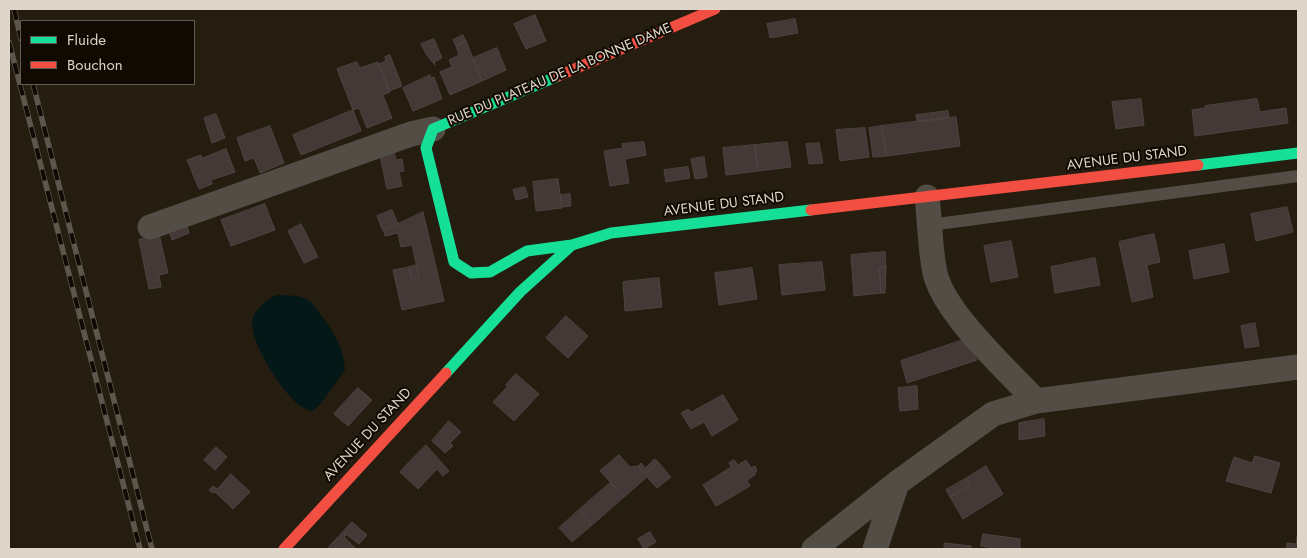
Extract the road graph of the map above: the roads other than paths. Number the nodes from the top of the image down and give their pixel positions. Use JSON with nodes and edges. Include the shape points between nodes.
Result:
{"nodes":[{"id":1,"x":715,"y":9,"type":"edge"},
{"id":2,"x":433,"y":130,"type":"junction"},
{"id":3,"x":1298,"y":153,"type":"edge"},
{"id":4,"x":1298,"y":176,"type":"edge"},
{"id":5,"x":927,"y":197,"type":"junction"},
{"id":6,"x":930,"y":225,"type":"junction"},
{"id":7,"x":150,"y":226,"type":"dead end"},
{"id":8,"x":572,"y":246,"type":"junction"},
{"id":9,"x":1298,"y":367,"type":"edge"},
{"id":10,"x":1036,"y":401,"type":"junction"},
{"id":11,"x":896,"y":483,"type":"junction"},
{"id":12,"x":284,"y":549,"type":"edge"},
{"id":13,"x":814,"y":549,"type":"edge"},
{"id":14,"x":875,"y":549,"type":"edge"}],
"edges":[{"from":1,"to":2,"type":"street","name":"RUE DU PLATEAU DE LA BONNE DAME"},
{"from":2,"to":7,"type":"street","name":"RUE DU PLATEAU DE LA BONNE DAME","via":[[411,134]]},
{"from":2,"to":8,"type":"street","name":"RUE DU PLATEAU DE LA BONNE DAME","via":[[426,148],[454,262],[471,273],[490,272],[527,252]]},
{"from":3,"to":5,"type":"street","name":"AVENUE DU STAND"},
{"from":4,"to":6,"type":"lane"},
{"from":5,"to":6,"type":"street"},
{"from":5,"to":8,"type":"street","name":"AVENUE DU STAND","via":[[611,233]]},
{"from":6,"to":10,"type":"street","via":[[935,274],[944,294],[960,318]]},
{"from":8,"to":12,"type":"street","name":"AVENUE DU STAND","via":[[520,292]]},
{"from":9,"to":10,"type":"street"},
{"from":10,"to":11,"type":"street","via":[[993,414]]},
{"from":11,"to":13,"type":"street"},
{"from":11,"to":14,"type":"street"}]}
